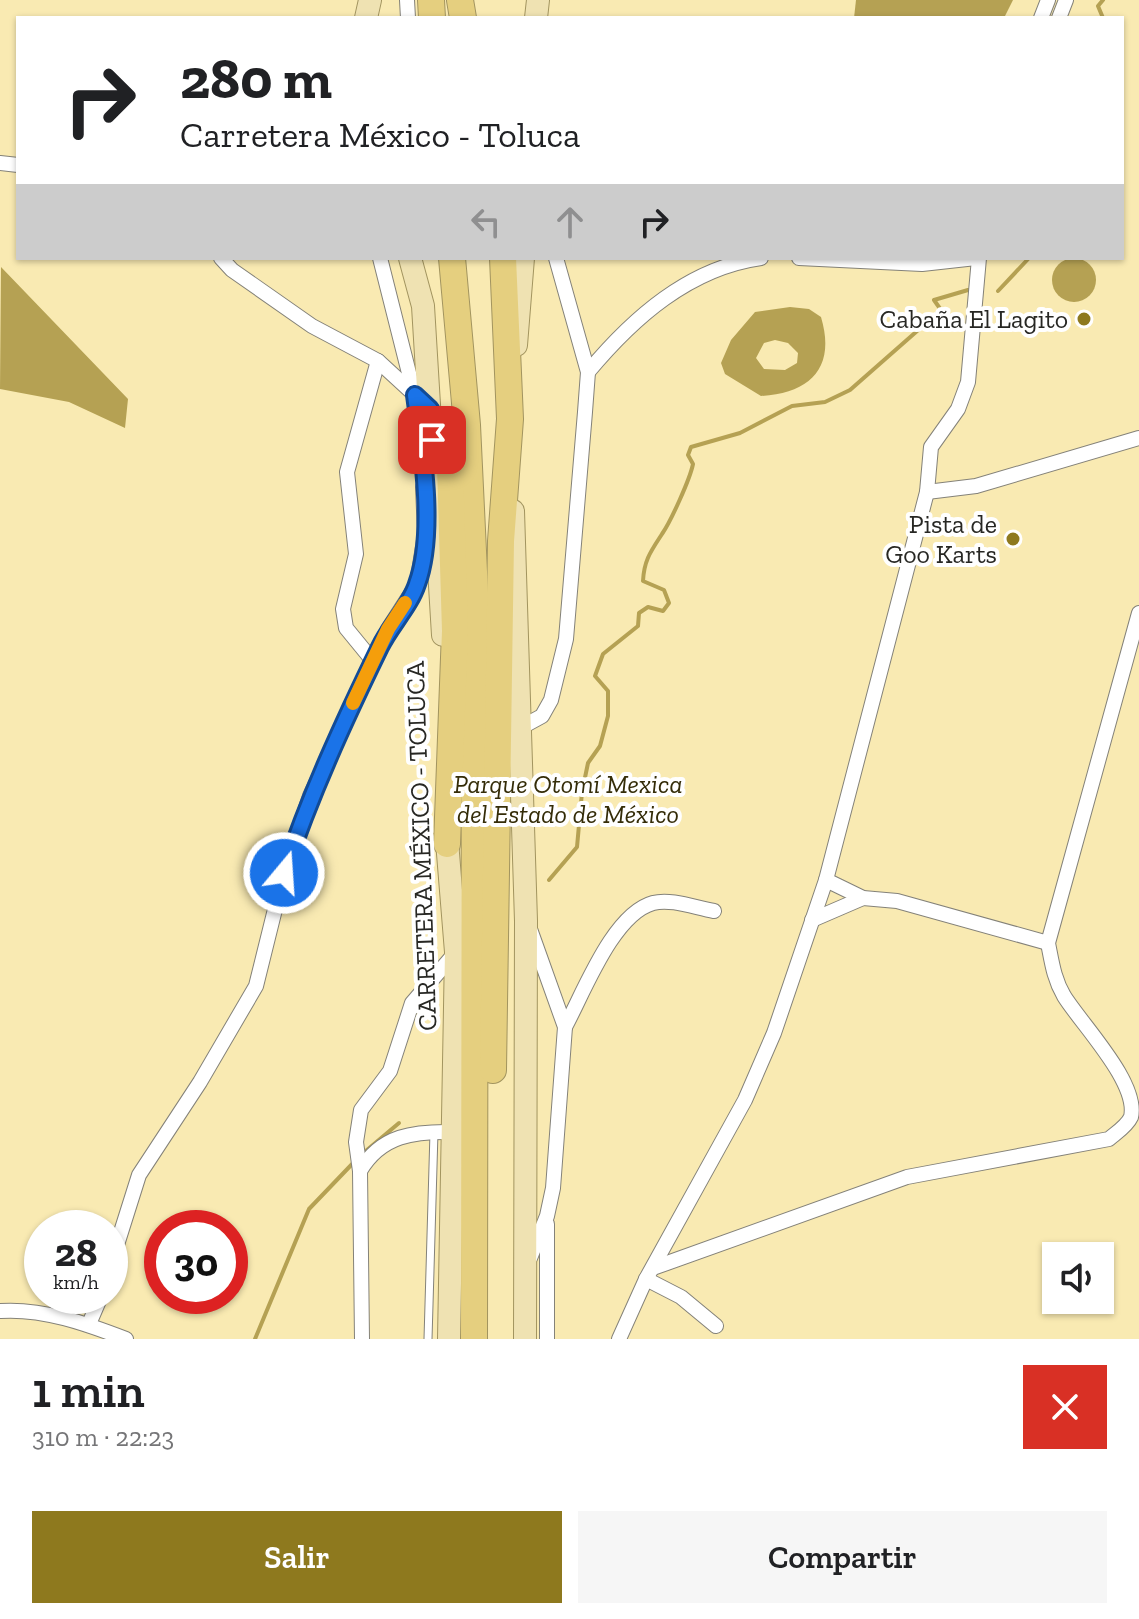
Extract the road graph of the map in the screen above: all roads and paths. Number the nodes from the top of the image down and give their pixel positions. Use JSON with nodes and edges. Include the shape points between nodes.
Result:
{"nodes":[{"id":1,"x":223,"y":260,"type":"edge"},
{"id":2,"x":381,"y":260,"type":"edge"},
{"id":3,"x":411,"y":260,"type":"edge"},
{"id":4,"x":439,"y":260,"type":"edge"},
{"id":5,"x":452,"y":260,"type":"edge"},
{"id":6,"x":503,"y":260,"type":"edge"},
{"id":7,"x":523,"y":260,"type":"edge"},
{"id":8,"x":557,"y":260,"type":"edge"},
{"id":9,"x":746,"y":260,"type":"edge"},
{"id":10,"x":840,"y":260,"type":"edge"},
{"id":11,"x":959,"y":260,"type":"edge"},
{"id":12,"x":978,"y":260,"type":"edge"},
{"id":13,"x":378,"y":361,"type":"junction"},
{"id":14,"x":588,"y":372,"type":"junction"},
{"id":15,"x":422,"y":402,"type":"junction"},
{"id":16,"x":510,"y":419,"type":"junction"},
{"id":17,"x":1139,"y":438,"type":"edge"},
{"id":18,"x":927,"y":492,"type":"junction"},
{"id":19,"x":1139,"y":613,"type":"edge"},
{"id":20,"x":373,"y":661,"type":"junction"},
{"id":21,"x":520,"y":728,"type":"junction"},
{"id":22,"x":447,"y":844,"type":"junction"},
{"id":23,"x":826,"y":880,"type":"junction"},
{"id":24,"x":863,"y":898,"type":"junction"},
{"id":25,"x":714,"y":911,"type":"dead end"},
{"id":26,"x":812,"y":920,"type":"junction"},
{"id":27,"x":526,"y":921,"type":"junction"},
{"id":28,"x":1048,"y":943,"type":"junction"},
{"id":29,"x":456,"y":952,"type":"junction"},
{"id":30,"x":565,"y":1027,"type":"junction"},
{"id":31,"x":444,"y":1132,"type":"junction"},
{"id":32,"x":359,"y":1167,"type":"junction"},
{"id":33,"x":128,"y":1210,"type":"edge"},
{"id":34,"x":547,"y":1216,"type":"junction"},
{"id":35,"x":525,"y":1271,"type":"junction"},
{"id":36,"x":649,"y":1274,"type":"junction"},
{"id":37,"x":0,"y":1311,"type":"edge"},
{"id":38,"x":93,"y":1314,"type":"edge"},
{"id":39,"x":89,"y":1324,"type":"junction"},
{"id":40,"x":716,"y":1326,"type":"dead end"},
{"id":41,"x":126,"y":1339,"type":"edge"},
{"id":42,"x":362,"y":1339,"type":"edge"},
{"id":43,"x":428,"y":1339,"type":"edge"},
{"id":44,"x":449,"y":1339,"type":"edge"},
{"id":45,"x":474,"y":1339,"type":"edge"},
{"id":46,"x":490,"y":1339,"type":"edge"},
{"id":47,"x":525,"y":1339,"type":"edge"},
{"id":48,"x":547,"y":1339,"type":"edge"},
{"id":49,"x":619,"y":1339,"type":"edge"}],
"edges":[{"from":1,"to":13,"type":"street","via":[[312,326]]},
{"from":2,"to":15,"type":"street"},
{"from":3,"to":15,"type":"main road","name":"CARRETERA MÉXICO - TOLUCA","via":[[423,306]]},
{"from":4,"to":22,"type":"highway","via":[[455,631]]},
{"from":5,"to":45,"type":"highway","via":[[467,425],[475,609]]},
{"from":6,"to":16,"type":"highway"},
{"from":7,"to":16,"type":"main road"},
{"from":8,"to":14,"type":"street"},
{"from":9,"to":14,"type":"street","via":[[686,283],[648,311]]},
{"from":10,"to":11,"type":"street"},
{"from":12,"to":18,"type":"street","via":[[968,382],[958,409],[931,447]]},
{"from":13,"to":15,"type":"street"},
{"from":13,"to":20,"type":"street","via":[[347,472],[356,554],[343,609],[346,628]]},
{"from":14,"to":21,"type":"street","via":[[566,639],[551,700],[542,716]]},
{"from":15,"to":20,"type":"street","via":[[425,534],[417,584]]},
{"from":15,"to":22,"type":"main road","name":"CARRETERA MÉXICO - TOLUCA","via":[[443,628]]},
{"from":16,"to":21,"type":"main road"},
{"from":16,"to":46,"type":"highway","via":[[501,541]]},
{"from":17,"to":18,"type":"street","via":[[976,486]]},
{"from":18,"to":23,"type":"street"},
{"from":19,"to":28,"type":"street"},
{"from":20,"to":33,"type":"street","via":[[310,796],[256,986],[139,1175]]},
{"from":21,"to":27,"type":"main road"},
{"from":22,"to":29,"type":"main road","name":"CARRETERA MÉXICO - TOLUCA"},
{"from":23,"to":24,"type":"street"},
{"from":23,"to":26,"type":"street"},
{"from":24,"to":26,"type":"street"},
{"from":24,"to":28,"type":"street","via":[[897,901]]},
{"from":25,"to":30,"type":"street","via":[[667,902],[635,912],[618,929]]},
{"from":26,"to":36,"type":"street","via":[[760,1070]]},
{"from":27,"to":30,"type":"street"},
{"from":27,"to":35,"type":"main road"},
{"from":28,"to":36,"type":"street","via":[[1056,981],[1066,999],[1129,1083],[1134,1102],[1130,1118],[1109,1139],[907,1177]]},
{"from":29,"to":31,"type":"main road","name":"CARRETERA MÉXICO - TOLUCA"},
{"from":29,"to":32,"type":"street","via":[[412,1003],[390,1071],[361,1110]]},
{"from":30,"to":34,"type":"street"},
{"from":31,"to":32,"type":"street","via":[[382,1143]]},
{"from":31,"to":43,"type":"lane"},
{"from":31,"to":44,"type":"main road","name":"CARRETERA MÉXICO - TOLUCA"},
{"from":32,"to":42,"type":"street"},
{"from":34,"to":35,"type":"street"},
{"from":34,"to":48,"type":"street"},
{"from":35,"to":47,"type":"main road"},
{"from":36,"to":40,"type":"street"},
{"from":36,"to":49,"type":"street"},
{"from":37,"to":39,"type":"street"},
{"from":38,"to":39,"type":"street"},
{"from":39,"to":41,"type":"street"}]}
